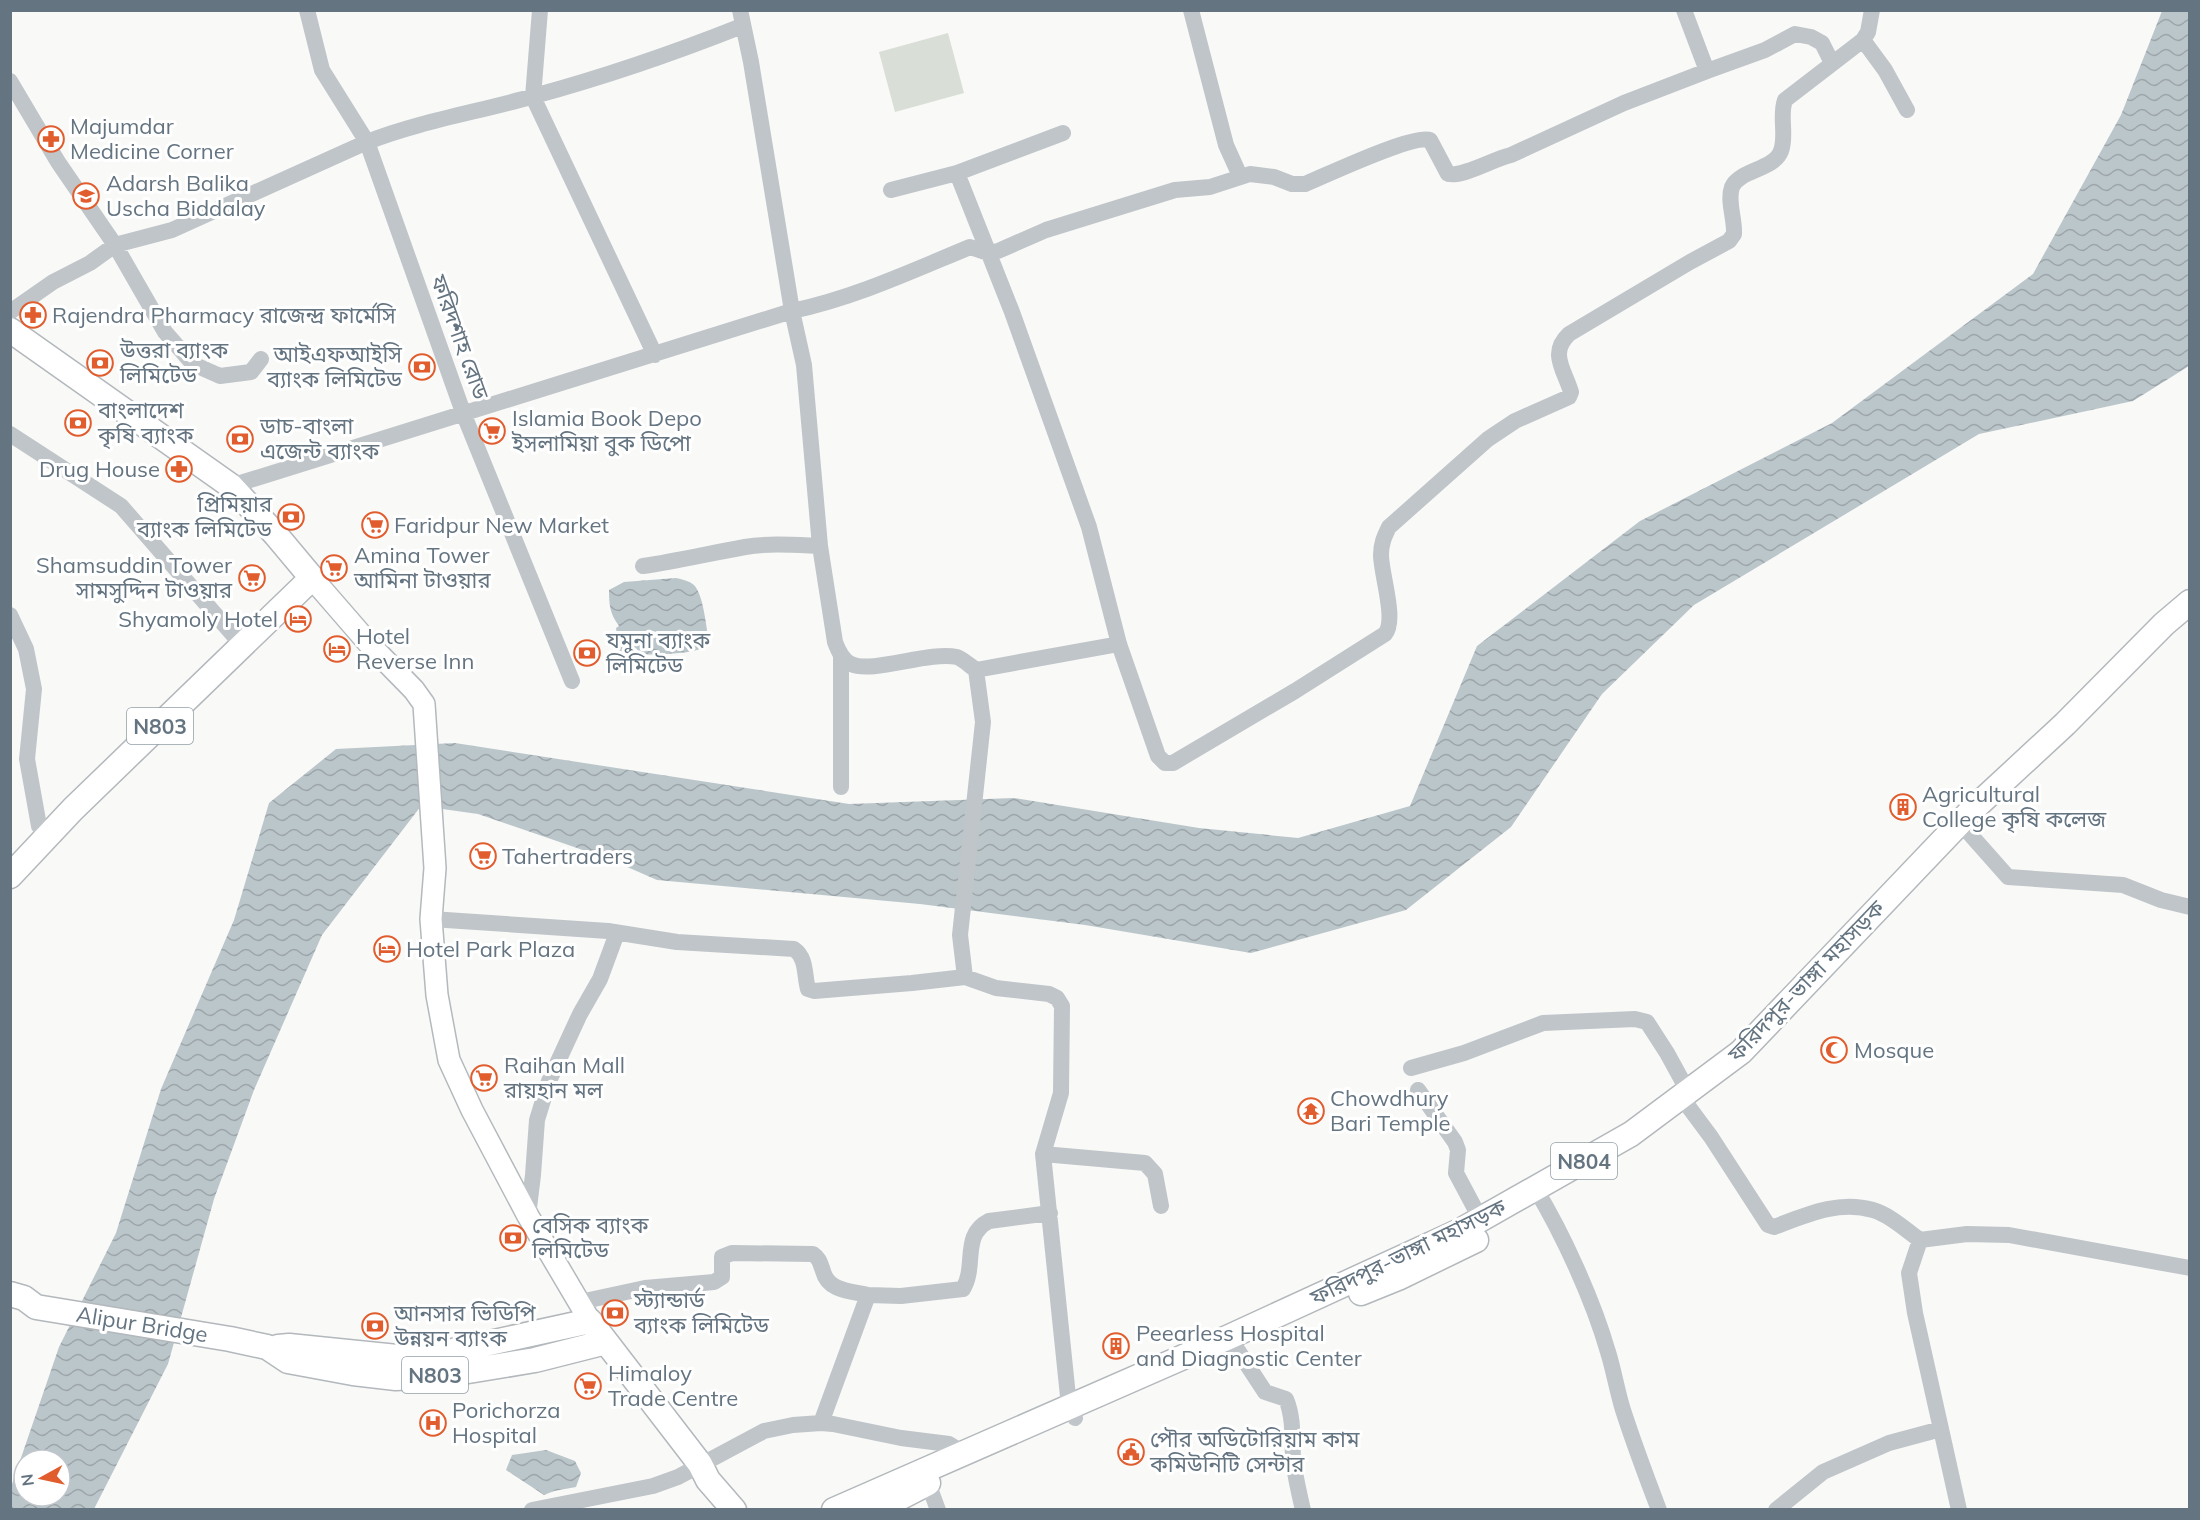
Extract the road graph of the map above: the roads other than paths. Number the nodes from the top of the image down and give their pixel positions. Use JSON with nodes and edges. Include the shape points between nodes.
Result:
{"nodes":[{"id":1,"x":307,"y":10,"type":"edge"},
{"id":2,"x":540,"y":10,"type":"edge"},
{"id":3,"x":1191,"y":10,"type":"edge"},
{"id":4,"x":1684,"y":10,"type":"edge"},
{"id":5,"x":1872,"y":10,"type":"edge"},
{"id":6,"x":741,"y":18,"type":"edge"},
{"id":7,"x":1863,"y":40,"type":"junction"},
{"id":8,"x":1832,"y":63,"type":"junction"},
{"id":9,"x":1707,"y":71,"type":"junction"},
{"id":10,"x":10,"y":81,"type":"edge"},
{"id":11,"x":533,"y":97,"type":"junction"},
{"id":12,"x":1907,"y":110,"type":"dead end"},
{"id":13,"x":1064,"y":133,"type":"dead end"},
{"id":14,"x":367,"y":142,"type":"junction"},
{"id":15,"x":957,"y":173,"type":"junction"},
{"id":16,"x":1240,"y":176,"type":"junction"},
{"id":17,"x":891,"y":190,"type":"dead end"},
{"id":18,"x":115,"y":245,"type":"junction"},
{"id":19,"x":988,"y":253,"type":"junction"},
{"id":20,"x":792,"y":311,"type":"junction"},
{"id":21,"x":10,"y":312,"type":"edge"},
{"id":22,"x":10,"y":330,"type":"edge"},
{"id":23,"x":655,"y":355,"type":"junction"},
{"id":24,"x":261,"y":359,"type":"dead end"},
{"id":25,"x":464,"y":415,"type":"junction"},
{"id":26,"x":10,"y":434,"type":"edge"},
{"id":27,"x":231,"y":486,"type":"junction"},
{"id":28,"x":820,"y":546,"type":"junction"},
{"id":29,"x":643,"y":566,"type":"dead end"},
{"id":30,"x":308,"y":573,"type":"junction"},
{"id":31,"x":2190,"y":602,"type":"edge"},
{"id":32,"x":10,"y":615,"type":"edge"},
{"id":33,"x":2190,"y":620,"type":"edge"},
{"id":34,"x":235,"y":638,"type":"junction"},
{"id":35,"x":1119,"y":644,"type":"junction"},
{"id":36,"x":841,"y":656,"type":"junction"},
{"id":37,"x":976,"y":670,"type":"junction"},
{"id":38,"x":572,"y":681,"type":"dead end"},
{"id":39,"x":2104,"y":694,"type":"junction"},
{"id":40,"x":841,"y":787,"type":"dead end"},
{"id":41,"x":1964,"y":829,"type":"junction"},
{"id":42,"x":43,"y":831,"type":"junction"},
{"id":43,"x":10,"y":855,"type":"edge"},
{"id":44,"x":10,"y":876,"type":"edge"},
{"id":45,"x":2190,"y":906,"type":"edge"},
{"id":46,"x":431,"y":919,"type":"junction"},
{"id":47,"x":617,"y":933,"type":"junction"},
{"id":48,"x":965,"y":977,"type":"junction"},
{"id":49,"x":1411,"y":1068,"type":"dead end"},
{"id":50,"x":1418,"y":1090,"type":"dead end"},
{"id":51,"x":1686,"y":1104,"type":"junction"},
{"id":52,"x":1043,"y":1154,"type":"junction"},
{"id":53,"x":1539,"y":1195,"type":"junction"},
{"id":54,"x":1161,"y":1206,"type":"dead end"},
{"id":55,"x":1050,"y":1213,"type":"junction"},
{"id":56,"x":528,"y":1216,"type":"junction"},
{"id":57,"x":1481,"y":1220,"type":"junction"},
{"id":58,"x":1920,"y":1240,"type":"junction"},
{"id":59,"x":1447,"y":1246,"type":"junction"},
{"id":60,"x":2190,"y":1268,"type":"edge"},
{"id":61,"x":10,"y":1294,"type":"edge"},
{"id":62,"x":868,"y":1294,"type":"junction"},
{"id":63,"x":45,"y":1308,"type":"junction"},
{"id":64,"x":10,"y":1310,"type":"edge"},
{"id":65,"x":585,"y":1311,"type":"junction"},
{"id":66,"x":606,"y":1342,"type":"junction"},
{"id":67,"x":1232,"y":1342,"type":"junction"},
{"id":68,"x":267,"y":1347,"type":"junction"},
{"id":69,"x":1072,"y":1412,"type":"junction"},
{"id":70,"x":821,"y":1423,"type":"junction"},
{"id":71,"x":1941,"y":1429,"type":"junction"},
{"id":72,"x":962,"y":1452,"type":"junction"},
{"id":73,"x":700,"y":1464,"type":"junction"},
{"id":74,"x":928,"y":1483,"type":"junction"},
{"id":75,"x":886,"y":1498,"type":"edge"},
{"id":76,"x":532,"y":1509,"type":"edge"},
{"id":77,"x":734,"y":1509,"type":"edge"},
{"id":78,"x":747,"y":1509,"type":"edge"},
{"id":79,"x":834,"y":1509,"type":"edge"},
{"id":80,"x":938,"y":1509,"type":"edge"},
{"id":81,"x":1303,"y":1509,"type":"edge"},
{"id":82,"x":1659,"y":1509,"type":"edge"},
{"id":83,"x":1776,"y":1509,"type":"edge"},
{"id":84,"x":1959,"y":1509,"type":"edge"}],
"edges":[{"from":1,"to":14,"type":"street","name":"ফরিদশাহ রোড","via":[[322,70]]},
{"from":2,"to":11,"type":"street"},
{"from":3,"to":16,"type":"street","via":[[1227,145]]},
{"from":4,"to":9,"type":"street"},
{"from":5,"to":7,"type":"street"},
{"from":6,"to":11,"type":"street","via":[[655,58]]},
{"from":6,"to":20,"type":"street"},
{"from":7,"to":8,"type":"street"},
{"from":7,"to":12,"type":"street"},
{"from":8,"to":9,"type":"street","via":[[1821,43],[1795,34],[1765,50]]},
{"from":8,"to":35,"type":"street","via":[[1785,100],[1781,153],[1732,186],[1734,234],[1729,241],[1569,334],[1561,341],[1558,355],[1571,392],[1569,397],[1515,421],[1488,439],[1389,527],[1381,553],[1390,615],[1385,634],[1173,763],[1165,763],[1158,756]]},
{"from":9,"to":16,"type":"street","via":[[1454,175],[1448,174],[1430,140],[1424,138],[1305,184],[1250,174]]},
{"from":10,"to":18,"type":"street","via":[[58,162]]},
{"from":11,"to":14,"type":"street","via":[[399,130]]},
{"from":11,"to":23,"type":"street"},
{"from":13,"to":15,"type":"street"},
{"from":14,"to":18,"type":"street","via":[[172,230]]},
{"from":14,"to":25,"type":"street","name":"ফরিদশাহ রোড"},
{"from":15,"to":17,"type":"street"},
{"from":15,"to":19,"type":"street"},
{"from":16,"to":19,"type":"street","via":[[1210,187],[1175,190]]},
{"from":18,"to":21,"type":"street"},
{"from":18,"to":24,"type":"street","via":[[165,332],[193,364],[220,376],[251,372]]},
{"from":19,"to":20,"type":"street","via":[[970,247],[869,289]]},
{"from":19,"to":35,"type":"street","via":[[1089,527]]},
{"from":20,"to":23,"type":"street"},
{"from":20,"to":28,"type":"street","via":[[804,365]]},
{"from":22,"to":27,"type":"highway"},
{"from":23,"to":25,"type":"street"},
{"from":25,"to":27,"type":"street"},
{"from":25,"to":38,"type":"street","name":"ফরিদশাহ রোড"},
{"from":26,"to":34,"type":"street","via":[[121,506]]},
{"from":27,"to":30,"type":"highway"},
{"from":28,"to":29,"type":"street","via":[[771,544]]},
{"from":28,"to":36,"type":"street","via":[[834,642]]},
{"from":30,"to":34,"type":"highway","number":"N803"},
{"from":30,"to":42,"type":"highway","number":"N803"},
{"from":30,"to":46,"type":"main road","via":[[424,704],[435,868]]},
{"from":31,"to":39,"type":"highway","name":"ফরিদপুর-ভাঙ্গা মহাসড়ক","number":"N804","via":[[2164,624]]},
{"from":32,"to":42,"type":"street","via":[[27,649],[34,689],[27,759]]},
{"from":33,"to":39,"type":"highway","name":"ফরিদপুর-ভাঙ্গা মহাসড়ক","number":"N804"},
{"from":34,"to":42,"type":"highway","number":"N803","via":[[164,703]]},
{"from":35,"to":37,"type":"street"},
{"from":36,"to":37,"type":"street","via":[[850,664],[864,666],[959,657]]},
{"from":36,"to":40,"type":"street"},
{"from":37,"to":48,"type":"street","via":[[983,722],[960,935]]},
{"from":39,"to":41,"type":"highway","name":"ফরিদপুর-ভাঙ্গা মহাসড়ক","number":"N804"},
{"from":41,"to":45,"type":"street","via":[[2008,877],[2123,885]]},
{"from":41,"to":51,"type":"highway","name":"ফরিদপুর-ভাঙ্গা মহাসড়ক","number":"N804","via":[[1811,987]]},
{"from":42,"to":43,"type":"highway","number":"N803"},
{"from":42,"to":44,"type":"highway","number":"N803"},
{"from":46,"to":47,"type":"street"},
{"from":46,"to":56,"type":"main road","via":[[437,995],[449,1060]]},
{"from":47,"to":48,"type":"street","via":[[677,942],[794,949],[803,960],[808,989],[814,991]]},
{"from":47,"to":56,"type":"street","via":[[600,979],[549,1081],[537,1120]]},
{"from":48,"to":52,"type":"street","via":[[996,988],[1049,994],[1062,1006],[1061,1093]]},
{"from":49,"to":51,"type":"street","via":[[1543,1023],[1635,1019],[1647,1022],[1667,1053],[1684,1084]]},
{"from":50,"to":57,"type":"street","via":[[1455,1142],[1456,1173]]},
{"from":51,"to":53,"type":"highway","name":"ফরিদপুর-ভাঙ্গা মহাসড়ক","number":"N804","via":[[1631,1134]]},
{"from":51,"to":58,"type":"street","via":[[1768,1225],[1774,1227],[1820,1210],[1847,1206],[1874,1210]]},
{"from":52,"to":54,"type":"street","via":[[1145,1163],[1155,1174]]},
{"from":52,"to":55,"type":"street"},
{"from":53,"to":57,"type":"highway","name":"ফরিদপুর-ভাঙ্গা মহাসড়ক","number":"N804"},
{"from":53,"to":59,"type":"highway","name":"ফরিদপুর-ভাঙ্গা মহাসড়ক","number":"N804"},
{"from":53,"to":82,"type":"street","via":[[1593,1310]]},
{"from":55,"to":62,"type":"street","via":[[989,1221],[980,1226],[974,1233],[963,1289],[901,1296]]},
{"from":55,"to":69,"type":"street"},
{"from":56,"to":65,"type":"main road"},
{"from":57,"to":59,"type":"highway","name":"ফরিদপুর-ভাঙ্গা মহাসড়ক","number":"N804"},
{"from":58,"to":60,"type":"street","via":[[1967,1234],[2009,1235]]},
{"from":58,"to":71,"type":"street","via":[[1909,1273]]},
{"from":59,"to":67,"type":"highway","name":"ফরিদপুর-ভাঙ্গা মহাসড়ক","number":"N804"},
{"from":61,"to":63,"type":"highway","number":"N803"},
{"from":62,"to":65,"type":"street","via":[[828,1282],[819,1258],[813,1254],[732,1253],[722,1257],[722,1276],[714,1282],[645,1288]]},
{"from":62,"to":70,"type":"street"},
{"from":63,"to":64,"type":"highway","number":"N803"},
{"from":63,"to":68,"type":"highway","name":"Alipur Bridge","number":"N803"},
{"from":65,"to":66,"type":"highway"},
{"from":65,"to":68,"type":"highway","number":"N803","via":[[440,1354],[397,1357]]},
{"from":66,"to":68,"type":"highway","number":"N803","via":[[523,1362],[444,1375],[396,1378],[288,1361]]},
{"from":66,"to":73,"type":"highway"},
{"from":67,"to":69,"type":"highway","name":"ফরিদপুর-ভাঙ্গা মহাসড়ক","number":"N804"},
{"from":67,"to":81,"type":"street","via":[[1264,1392],[1286,1399],[1291,1409],[1294,1468]]},
{"from":69,"to":72,"type":"highway","name":"ফরিদপুর-ভাঙ্গা মহাসড়ক","number":"N804"},
{"from":69,"to":74,"type":"highway","name":"ফরিদপুর-ভাঙ্গা মহাসড়ক","number":"N804"},
{"from":70,"to":72,"type":"street","via":[[949,1444]]},
{"from":70,"to":73,"type":"street","via":[[764,1431]]},
{"from":71,"to":83,"type":"street","via":[[1889,1443],[1823,1472]]},
{"from":71,"to":84,"type":"street"},
{"from":72,"to":75,"type":"highway","name":"ফরিদপুর-ভাঙ্গা মহাসড়ক","number":"N804"},
{"from":73,"to":76,"type":"street","via":[[678,1478],[653,1485]]},
{"from":73,"to":77,"type":"highway","via":[[708,1480]]},
{"from":73,"to":78,"type":"highway","via":[[715,1471]]},
{"from":74,"to":75,"type":"highway","name":"ফরিদপুর-ভাঙ্গা মহাসড়ক","number":"N804"},
{"from":74,"to":80,"type":"street"},
{"from":75,"to":79,"type":"highway","name":"ফরিদপুর-ভাঙ্গা মহাসড়ক","number":"N804"}]}
